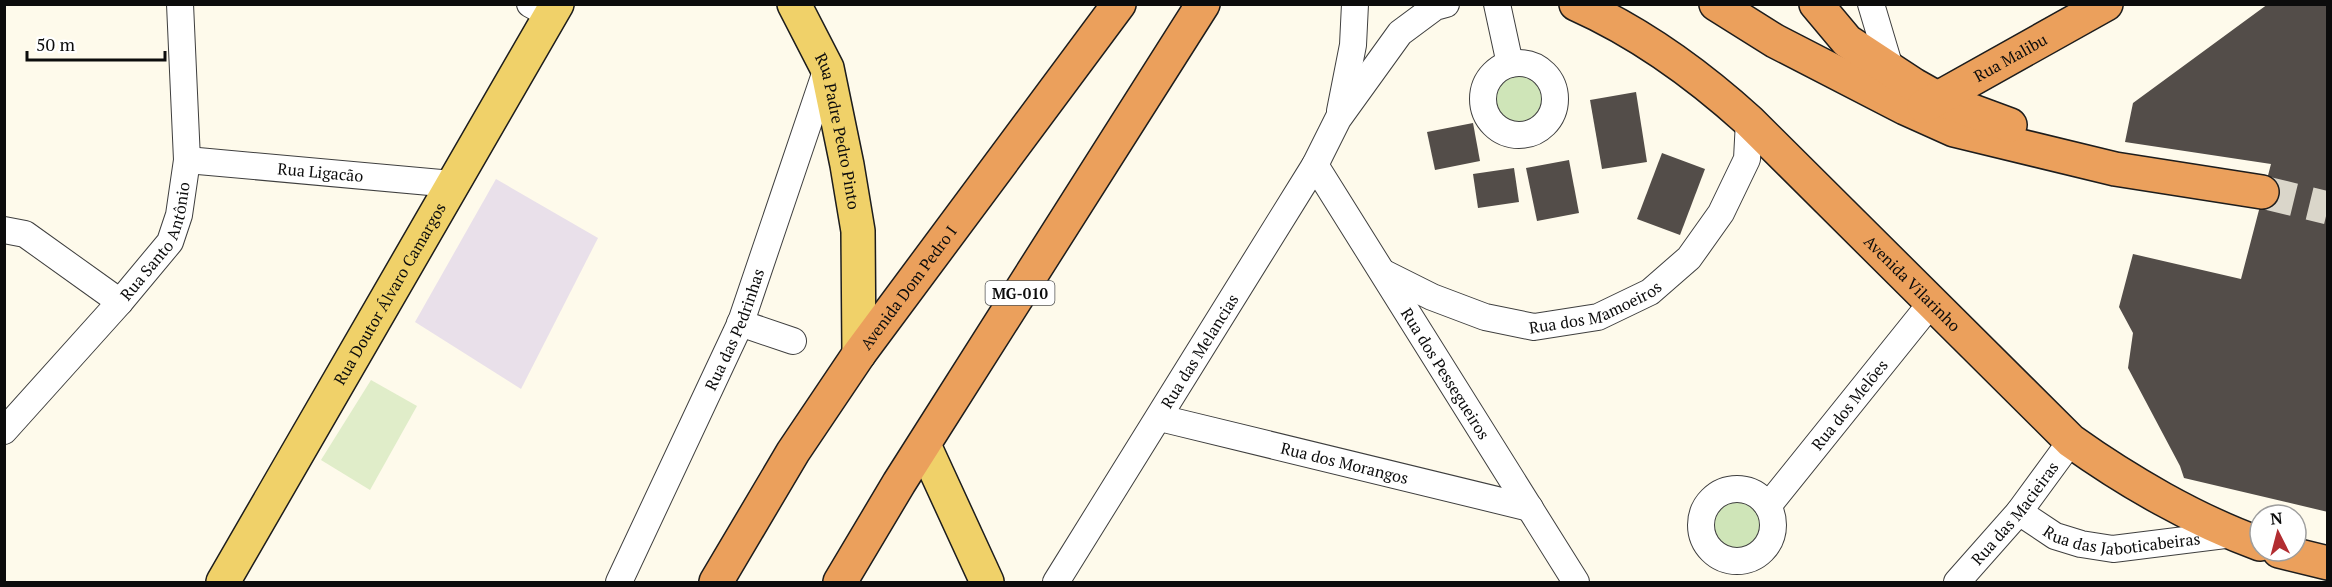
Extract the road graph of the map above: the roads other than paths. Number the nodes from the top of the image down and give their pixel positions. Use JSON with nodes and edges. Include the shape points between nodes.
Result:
{"nodes":[{"id":1,"x":180,"y":4,"type":"edge"},
{"id":2,"x":794,"y":4,"type":"edge"},
{"id":3,"x":1119,"y":4,"type":"edge"},
{"id":4,"x":1203,"y":4,"type":"edge"},
{"id":5,"x":1355,"y":4,"type":"edge"},
{"id":6,"x":1446,"y":4,"type":"edge"},
{"id":7,"x":1497,"y":4,"type":"edge"},
{"id":8,"x":1576,"y":4,"type":"edge"},
{"id":9,"x":1716,"y":4,"type":"edge"},
{"id":10,"x":1816,"y":4,"type":"edge"},
{"id":11,"x":1871,"y":4,"type":"edge"},
{"id":12,"x":2106,"y":4,"type":"edge"},
{"id":13,"x":546,"y":8,"type":"edge"},
{"id":14,"x":1510,"y":64,"type":"dead end"},
{"id":15,"x":827,"y":68,"type":"junction"},
{"id":16,"x":1891,"y":71,"type":"junction"},
{"id":17,"x":1926,"y":105,"type":"junction"},
{"id":18,"x":1338,"y":119,"type":"junction"},
{"id":19,"x":1749,"y":120,"type":"junction"},
{"id":20,"x":1778,"y":148,"type":"junction"},
{"id":21,"x":1747,"y":159,"type":"junction"},
{"id":22,"x":187,"y":160,"type":"junction"},
{"id":23,"x":1315,"y":165,"type":"junction"},
{"id":24,"x":452,"y":184,"type":"junction"},
{"id":25,"x":2262,"y":192,"type":"tunnel mouth"},
{"id":26,"x":4,"y":230,"type":"edge"},
{"id":27,"x":859,"y":265,"type":"junction"},
{"id":28,"x":1384,"y":273,"type":"junction"},
{"id":29,"x":897,"y":300,"type":"junction"},
{"id":30,"x":120,"y":302,"type":"junction"},
{"id":31,"x":1932,"y":302,"type":"junction"},
{"id":32,"x":740,"y":324,"type":"junction"},
{"id":33,"x":793,"y":341,"type":"dead end"},
{"id":34,"x":859,"y":354,"type":"junction"},
{"id":35,"x":1160,"y":418,"type":"junction"},
{"id":36,"x":4,"y":431,"type":"edge"},
{"id":37,"x":2072,"y":441,"type":"junction"},
{"id":38,"x":931,"y":459,"type":"junction"},
{"id":39,"x":1768,"y":506,"type":"dead end"},
{"id":40,"x":1530,"y":508,"type":"junction"},
{"id":41,"x":2019,"y":512,"type":"junction"},
{"id":42,"x":2246,"y":539,"type":"edge"},
{"id":43,"x":2308,"y":558,"type":"edge"},
{"id":44,"x":2328,"y":563,"type":"edge"},
{"id":45,"x":223,"y":582,"type":"edge"},
{"id":46,"x":619,"y":582,"type":"edge"},
{"id":47,"x":716,"y":582,"type":"edge"},
{"id":48,"x":840,"y":582,"type":"edge"},
{"id":49,"x":987,"y":582,"type":"edge"},
{"id":50,"x":1056,"y":582,"type":"edge"},
{"id":51,"x":1576,"y":582,"type":"edge"},
{"id":52,"x":1957,"y":582,"type":"edge"}],
"edges":[{"from":1,"to":22,"type":"street","name":"Rua Santo Antônio"},
{"from":2,"to":15,"type":"main road","name":"Rua Padre Pedro Pinto"},
{"from":3,"to":29,"type":"highway","name":"Avenida Dom Pedro I"},
{"from":4,"to":38,"type":"highway","number":"MG-010"},
{"from":5,"to":18,"type":"street","name":"Rua das Melancias","via":[[1353,45]]},
{"from":6,"to":18,"type":"street","name":"Rua das Melancias","via":[[1435,7],[1400,33]]},
{"from":7,"to":14,"type":"street"},
{"from":8,"to":19,"type":"highway","name":"Avenida Vilarinho","via":[[1652,44],[1707,83]]},
{"from":9,"to":17,"type":"highway","via":[[1775,41]]},
{"from":10,"to":16,"type":"highway","via":[[1847,41]]},
{"from":11,"to":16,"type":"street"},
{"from":12,"to":17,"type":"highway","name":"Rua Malibu"},
{"from":13,"to":24,"type":"main road","name":"Rua Doutor Álvaro Camargos"},
{"from":15,"to":27,"type":"main road","name":"Rua Padre Pedro Pinto","via":[[850,181]]},
{"from":15,"to":32,"type":"street","name":"Rua das Pedrinhas"},
{"from":16,"to":17,"type":"highway"},
{"from":17,"to":25,"type":"highway","via":[[2049,139],[2078,159],[2115,169]]},
{"from":18,"to":23,"type":"street","name":"Rua das Melancias"},
{"from":19,"to":20,"type":"highway","name":"Avenida Vilarinho"},
{"from":19,"to":21,"type":"street","name":"Rua dos Mamoeiros"},
{"from":20,"to":21,"type":"street"},
{"from":20,"to":31,"type":"highway","name":"Avenida Vilarinho"},
{"from":21,"to":28,"type":"street","name":"Rua dos Mamoeiros","via":[[1721,213],[1689,258],[1650,292],[1598,317],[1534,327],[1485,317]]},
{"from":22,"to":24,"type":"street","name":"Rua Ligacão"},
{"from":22,"to":30,"type":"street","name":"Rua Santo Antônio","via":[[179,215],[170,242]]},
{"from":23,"to":28,"type":"street","name":"Rua dos Pessegueiros"},
{"from":23,"to":35,"type":"street","name":"Rua das Melancias"},
{"from":24,"to":45,"type":"main road","name":"Rua Doutor Álvaro Camargos"},
{"from":26,"to":30,"type":"street","via":[[25,234]]},
{"from":27,"to":29,"type":"main road","name":"Rua Padre Pedro Pinto","via":[[877,294]]},
{"from":27,"to":34,"type":"main road","name":"Rua Padre Pedro Pinto"},
{"from":28,"to":40,"type":"street","name":"Rua dos Pessegueiros"},
{"from":29,"to":34,"type":"highway","name":"Avenida Dom Pedro I"},
{"from":30,"to":36,"type":"street","name":"Rua Santo Antônio"},
{"from":31,"to":37,"type":"highway","name":"Avenida Vilarinho"},
{"from":31,"to":39,"type":"street","name":"Rua dos Melões"},
{"from":32,"to":33,"type":"street"},
{"from":32,"to":46,"type":"street","name":"Rua das Pedrinhas"},
{"from":34,"to":47,"type":"highway","name":"Avenida Dom Pedro I","via":[[793,452]]},
{"from":35,"to":40,"type":"street","name":"Rua dos Morangos"},
{"from":35,"to":50,"type":"street","name":"Rua das Melancias"},
{"from":37,"to":41,"type":"street","name":"Rua das Macieiras"},
{"from":37,"to":42,"type":"highway","name":"Avenida Vilarinho","via":[[2133,481]]},
{"from":38,"to":48,"type":"highway","number":"MG-010","via":[[905,474]]},
{"from":38,"to":49,"type":"main road"},
{"from":40,"to":51,"type":"street","name":"Rua dos Pessegueiros"},
{"from":41,"to":42,"type":"street","name":"Rua das Jaboticabeiras","via":[[2055,536],[2113,549]]},
{"from":41,"to":52,"type":"street","name":"Rua das Macieiras"},
{"from":43,"to":44,"type":"highway"}]}
